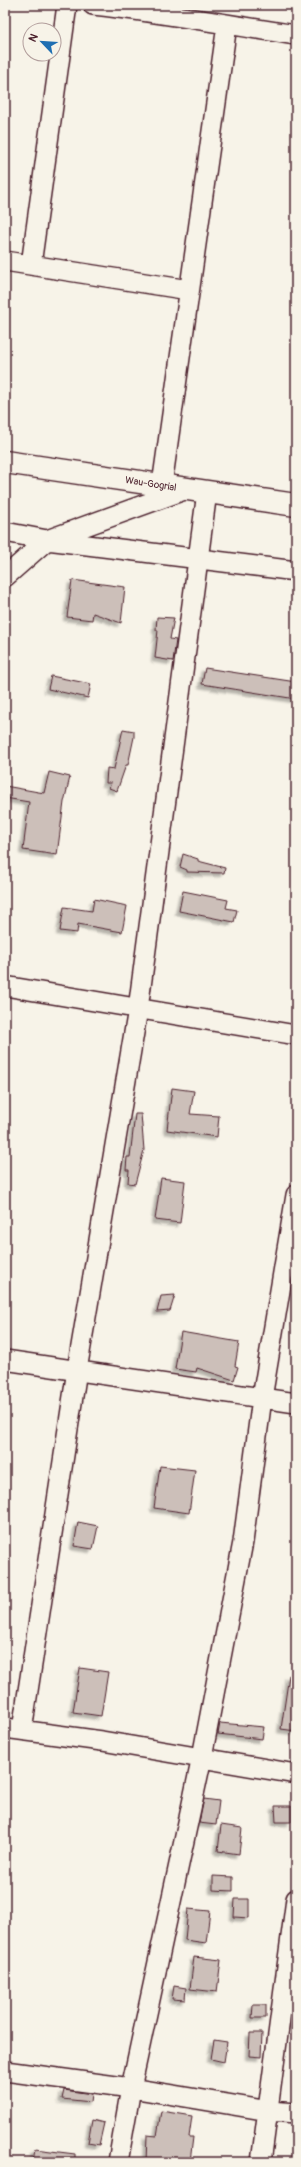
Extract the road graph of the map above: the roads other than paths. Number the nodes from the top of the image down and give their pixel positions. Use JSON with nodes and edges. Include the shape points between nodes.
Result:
{"nodes":[{"id":1,"x":67,"y":5,"type":"edge"},
{"id":2,"x":93,"y":5,"type":"edge"},
{"id":3,"x":151,"y":8,"type":"edge"},
{"id":4,"x":227,"y":25,"type":"junction"},
{"id":5,"x":296,"y":34,"type":"edge"},
{"id":6,"x":5,"y":261,"type":"edge"},
{"id":7,"x":31,"y":266,"type":"junction"},
{"id":8,"x":189,"y":290,"type":"junction"},
{"id":9,"x":5,"y":462,"type":"edge"},
{"id":10,"x":162,"y":485,"type":"junction"},
{"id":11,"x":197,"y":491,"type":"junction"},
{"id":12,"x":296,"y":505,"type":"edge"},
{"id":13,"x":5,"y":532,"type":"edge"},
{"id":14,"x":47,"y":540,"type":"junction"},
{"id":15,"x":198,"y":558,"type":"junction"},
{"id":16,"x":296,"y":571,"type":"edge"},
{"id":17,"x":5,"y":577,"type":"edge"},
{"id":18,"x":5,"y":986,"type":"edge"},
{"id":19,"x":138,"y":1009,"type":"junction"},
{"id":20,"x":296,"y":1035,"type":"edge"},
{"id":21,"x":296,"y":1195,"type":"edge"},
{"id":22,"x":5,"y":1360,"type":"edge"},
{"id":23,"x":77,"y":1370,"type":"junction"},
{"id":24,"x":262,"y":1398,"type":"junction"},
{"id":25,"x":296,"y":1403,"type":"edge"},
{"id":26,"x":14,"y":1729,"type":"edge"},
{"id":27,"x":202,"y":1757,"type":"junction"},
{"id":28,"x":296,"y":1774,"type":"edge"},
{"id":29,"x":296,"y":1899,"type":"edge"},
{"id":30,"x":5,"y":2071,"type":"edge"},
{"id":31,"x":131,"y":2088,"type":"junction"},
{"id":32,"x":269,"y":2111,"type":"junction"},
{"id":33,"x":296,"y":2113,"type":"edge"},
{"id":34,"x":118,"y":2162,"type":"edge"},
{"id":35,"x":261,"y":2162,"type":"edge"}],
"edges":[{"from":1,"to":7,"type":"street"},
{"from":2,"to":3,"type":"street"},
{"from":3,"to":4,"type":"street"},
{"from":4,"to":5,"type":"street"},
{"from":4,"to":8,"type":"street"},
{"from":6,"to":7,"type":"street"},
{"from":7,"to":8,"type":"street"},
{"from":8,"to":10,"type":"street"},
{"from":9,"to":10,"type":"main road","name":"Wau-Gogrial"},
{"from":10,"to":11,"type":"main road","name":"Wau-Gogrial"},
{"from":11,"to":12,"type":"main road","name":"Wau-Gogrial"},
{"from":11,"to":14,"type":"street"},
{"from":11,"to":15,"type":"street"},
{"from":13,"to":14,"type":"street"},
{"from":14,"to":15,"type":"street"},
{"from":14,"to":17,"type":"street"},
{"from":15,"to":16,"type":"street"},
{"from":15,"to":19,"type":"street"},
{"from":18,"to":19,"type":"street"},
{"from":19,"to":20,"type":"street"},
{"from":19,"to":23,"type":"street"},
{"from":21,"to":24,"type":"street"},
{"from":22,"to":23,"type":"street"},
{"from":23,"to":24,"type":"street"},
{"from":23,"to":26,"type":"street"},
{"from":24,"to":25,"type":"street"},
{"from":24,"to":27,"type":"street","via":[[243,1542]]},
{"from":26,"to":27,"type":"street"},
{"from":27,"to":28,"type":"street"},
{"from":27,"to":31,"type":"street"},
{"from":29,"to":32,"type":"street"},
{"from":30,"to":31,"type":"street"},
{"from":31,"to":32,"type":"street"},
{"from":31,"to":34,"type":"street"},
{"from":32,"to":33,"type":"street"},
{"from":32,"to":35,"type":"street"}]}
